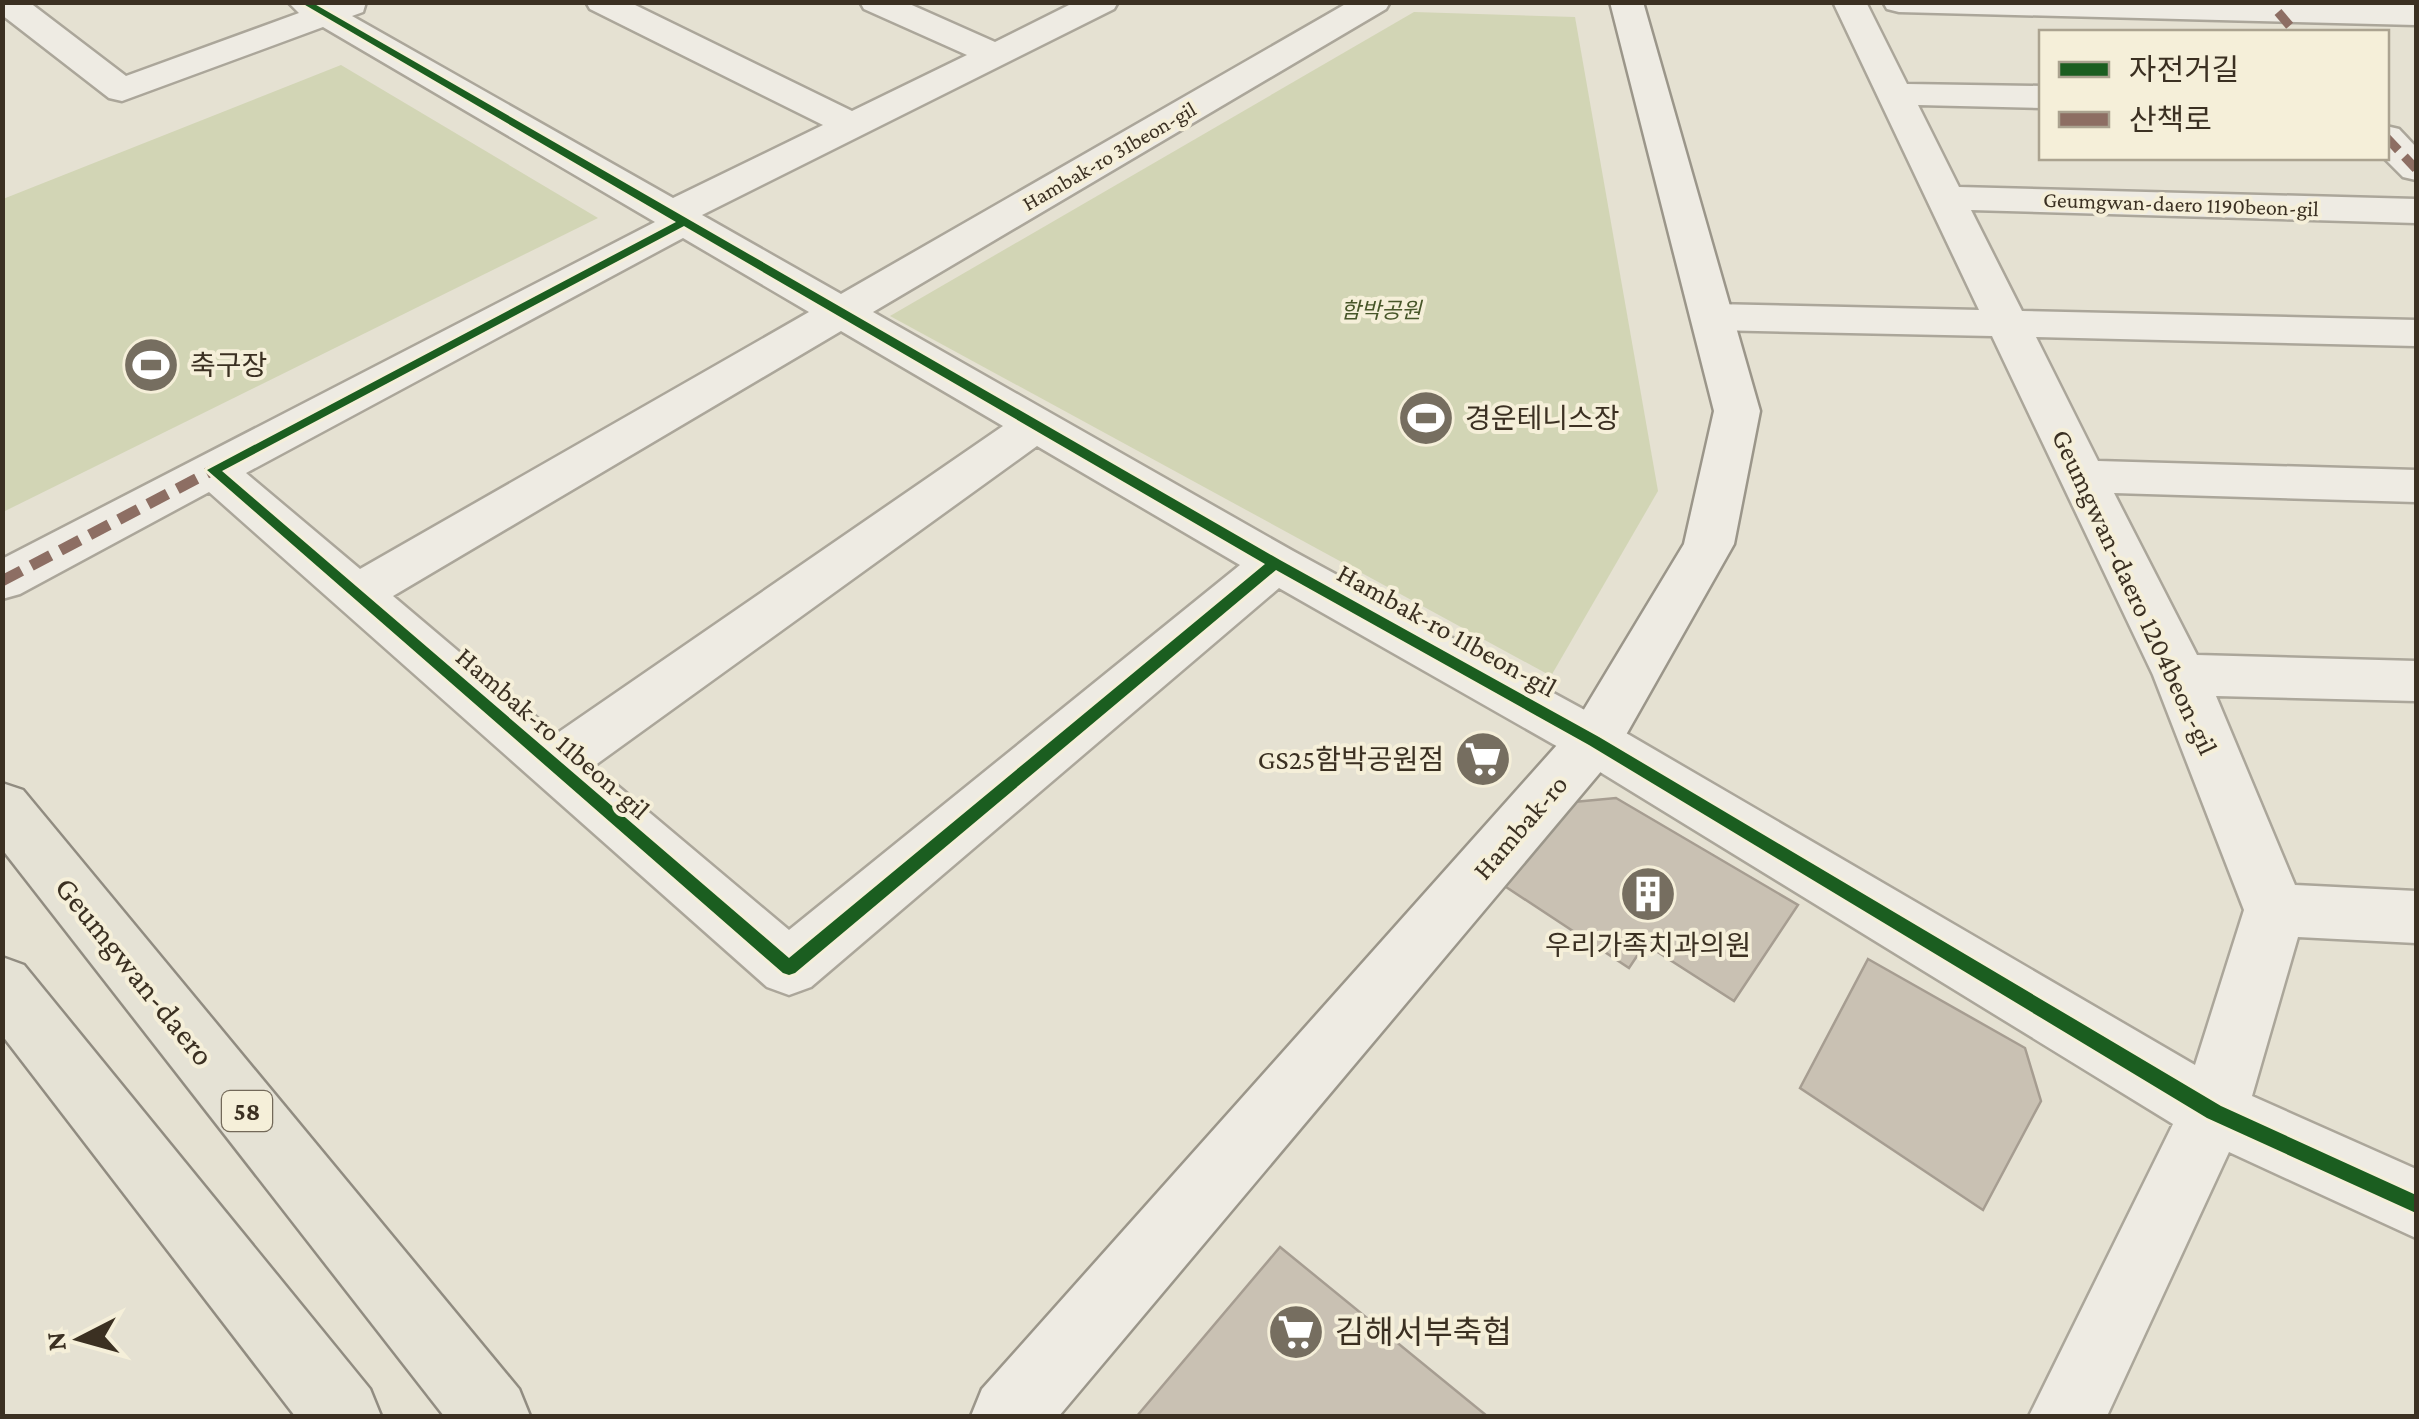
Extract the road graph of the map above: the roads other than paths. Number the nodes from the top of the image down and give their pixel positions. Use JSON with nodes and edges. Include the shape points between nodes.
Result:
{"nodes":[{"id":1,"x":7,"y":2,"type":"edge"},
{"id":2,"x":602,"y":2,"type":"edge"},
{"id":3,"x":876,"y":2,"type":"edge"},
{"id":4,"x":1102,"y":2,"type":"edge"},
{"id":5,"x":1374,"y":2,"type":"edge"},
{"id":6,"x":1626,"y":2,"type":"edge"},
{"id":7,"x":1849,"y":2,"type":"edge"},
{"id":8,"x":1899,"y":2,"type":"edge"},
{"id":9,"x":329,"y":7,"type":"edge"},
{"id":10,"x":2416,"y":15,"type":"edge"},
{"id":11,"x":2281,"y":16,"type":"edge"},
{"id":12,"x":996,"y":54,"type":"junction"},
{"id":13,"x":1894,"y":94,"type":"junction"},
{"id":14,"x":2039,"y":97,"type":"edge"},
{"id":15,"x":2392,"y":116,"type":"edge"},
{"id":16,"x":855,"y":126,"type":"junction"},
{"id":17,"x":2416,"y":169,"type":"edge"},
{"id":18,"x":1945,"y":198,"type":"junction"},
{"id":19,"x":2416,"y":211,"type":"edge"},
{"id":20,"x":679,"y":218,"type":"junction"},
{"id":21,"x":844,"y":310,"type":"junction"},
{"id":22,"x":1713,"y":317,"type":"junction"},
{"id":23,"x":2007,"y":324,"type":"junction"},
{"id":24,"x":2416,"y":334,"type":"edge"},
{"id":25,"x":1038,"y":423,"type":"junction"},
{"id":26,"x":213,"y":470,"type":"junction"},
{"id":27,"x":2082,"y":476,"type":"junction"},
{"id":28,"x":2416,"y":486,"type":"edge"},
{"id":29,"x":1276,"y":563,"type":"junction"},
{"id":30,"x":2,"y":580,"type":"edge"},
{"id":31,"x":355,"y":595,"type":"junction"},
{"id":32,"x":2180,"y":675,"type":"junction"},
{"id":33,"x":2416,"y":681,"type":"edge"},
{"id":34,"x":1594,"y":742,"type":"junction"},
{"id":35,"x":552,"y":766,"type":"junction"},
{"id":36,"x":2,"y":806,"type":"edge"},
{"id":37,"x":2275,"y":910,"type":"junction"},
{"id":38,"x":2416,"y":916,"type":"edge"},
{"id":39,"x":2,"y":986,"type":"edge"},
{"id":40,"x":2214,"y":1112,"type":"junction"},
{"id":41,"x":2416,"y":1204,"type":"edge"},
{"id":42,"x":329,"y":1411,"type":"edge"},
{"id":43,"x":492,"y":1416,"type":"edge"},
{"id":44,"x":1009,"y":1416,"type":"edge"},
{"id":45,"x":2067,"y":1416,"type":"edge"}],
"edges":[{"from":1,"to":9,"type":"street","name":"Hambak-ro 11beon-gil","via":[[122,90]]},
{"from":2,"to":16,"type":"street"},
{"from":3,"to":12,"type":"street"},
{"from":4,"to":12,"type":"street"},
{"from":5,"to":21,"type":"street","name":"Hambak-ro 31beon-gil"},
{"from":6,"to":22,"type":"street","name":"Hambak-ro"},
{"from":7,"to":13,"type":"street","name":"Geumgwan-daero 1204beon-gil"},
{"from":8,"to":11,"type":"street"},
{"from":9,"to":20,"type":"street","name":"Hambak-ro 11beon-gil"},
{"from":10,"to":11,"type":"street"},
{"from":12,"to":16,"type":"street"},
{"from":13,"to":14,"type":"street"},
{"from":13,"to":18,"type":"street","name":"Geumgwan-daero 1204beon-gil"},
{"from":15,"to":17,"type":"street"},
{"from":16,"to":20,"type":"street"},
{"from":18,"to":19,"type":"street","name":"Geumgwan-daero 1190beon-gil"},
{"from":18,"to":23,"type":"street","name":"Geumgwan-daero 1204beon-gil"},
{"from":20,"to":21,"type":"street","name":"Hambak-ro 11beon-gil"},
{"from":20,"to":26,"type":"street"},
{"from":21,"to":25,"type":"street","name":"Hambak-ro 11beon-gil"},
{"from":21,"to":31,"type":"street"},
{"from":22,"to":23,"type":"street"},
{"from":22,"to":34,"type":"street","name":"Hambak-ro","via":[[1737,410],[1709,544]]},
{"from":23,"to":24,"type":"street"},
{"from":23,"to":27,"type":"street","name":"Geumgwan-daero 1204beon-gil"},
{"from":25,"to":29,"type":"street","name":"Hambak-ro 11beon-gil"},
{"from":25,"to":35,"type":"street","name":"Hambak-ro 11beon-gil"},
{"from":26,"to":30,"type":"street"},
{"from":26,"to":31,"type":"street","name":"Hambak-ro 11beon-gil"},
{"from":27,"to":28,"type":"street"},
{"from":27,"to":32,"type":"street","name":"Geumgwan-daero 1204beon-gil"},
{"from":29,"to":34,"type":"street","name":"Hambak-ro 11beon-gil"},
{"from":29,"to":35,"type":"street","name":"Hambak-ro 11beon-gil","via":[[789,968]]},
{"from":31,"to":35,"type":"street","name":"Hambak-ro 11beon-gil"},
{"from":32,"to":33,"type":"street"},
{"from":32,"to":37,"type":"street","name":"Geumgwan-daero 1204beon-gil"},
{"from":34,"to":40,"type":"street","name":"Hambak-ro 11beon-gil"},
{"from":34,"to":44,"type":"street","name":"Hambak-ro"},
{"from":36,"to":43,"type":"main road","name":"Geumgwan-daero","number":"58"},
{"from":37,"to":38,"type":"street"},
{"from":37,"to":40,"type":"street"},
{"from":39,"to":42,"type":"main road"},
{"from":40,"to":41,"type":"street"},
{"from":40,"to":45,"type":"street"}]}
